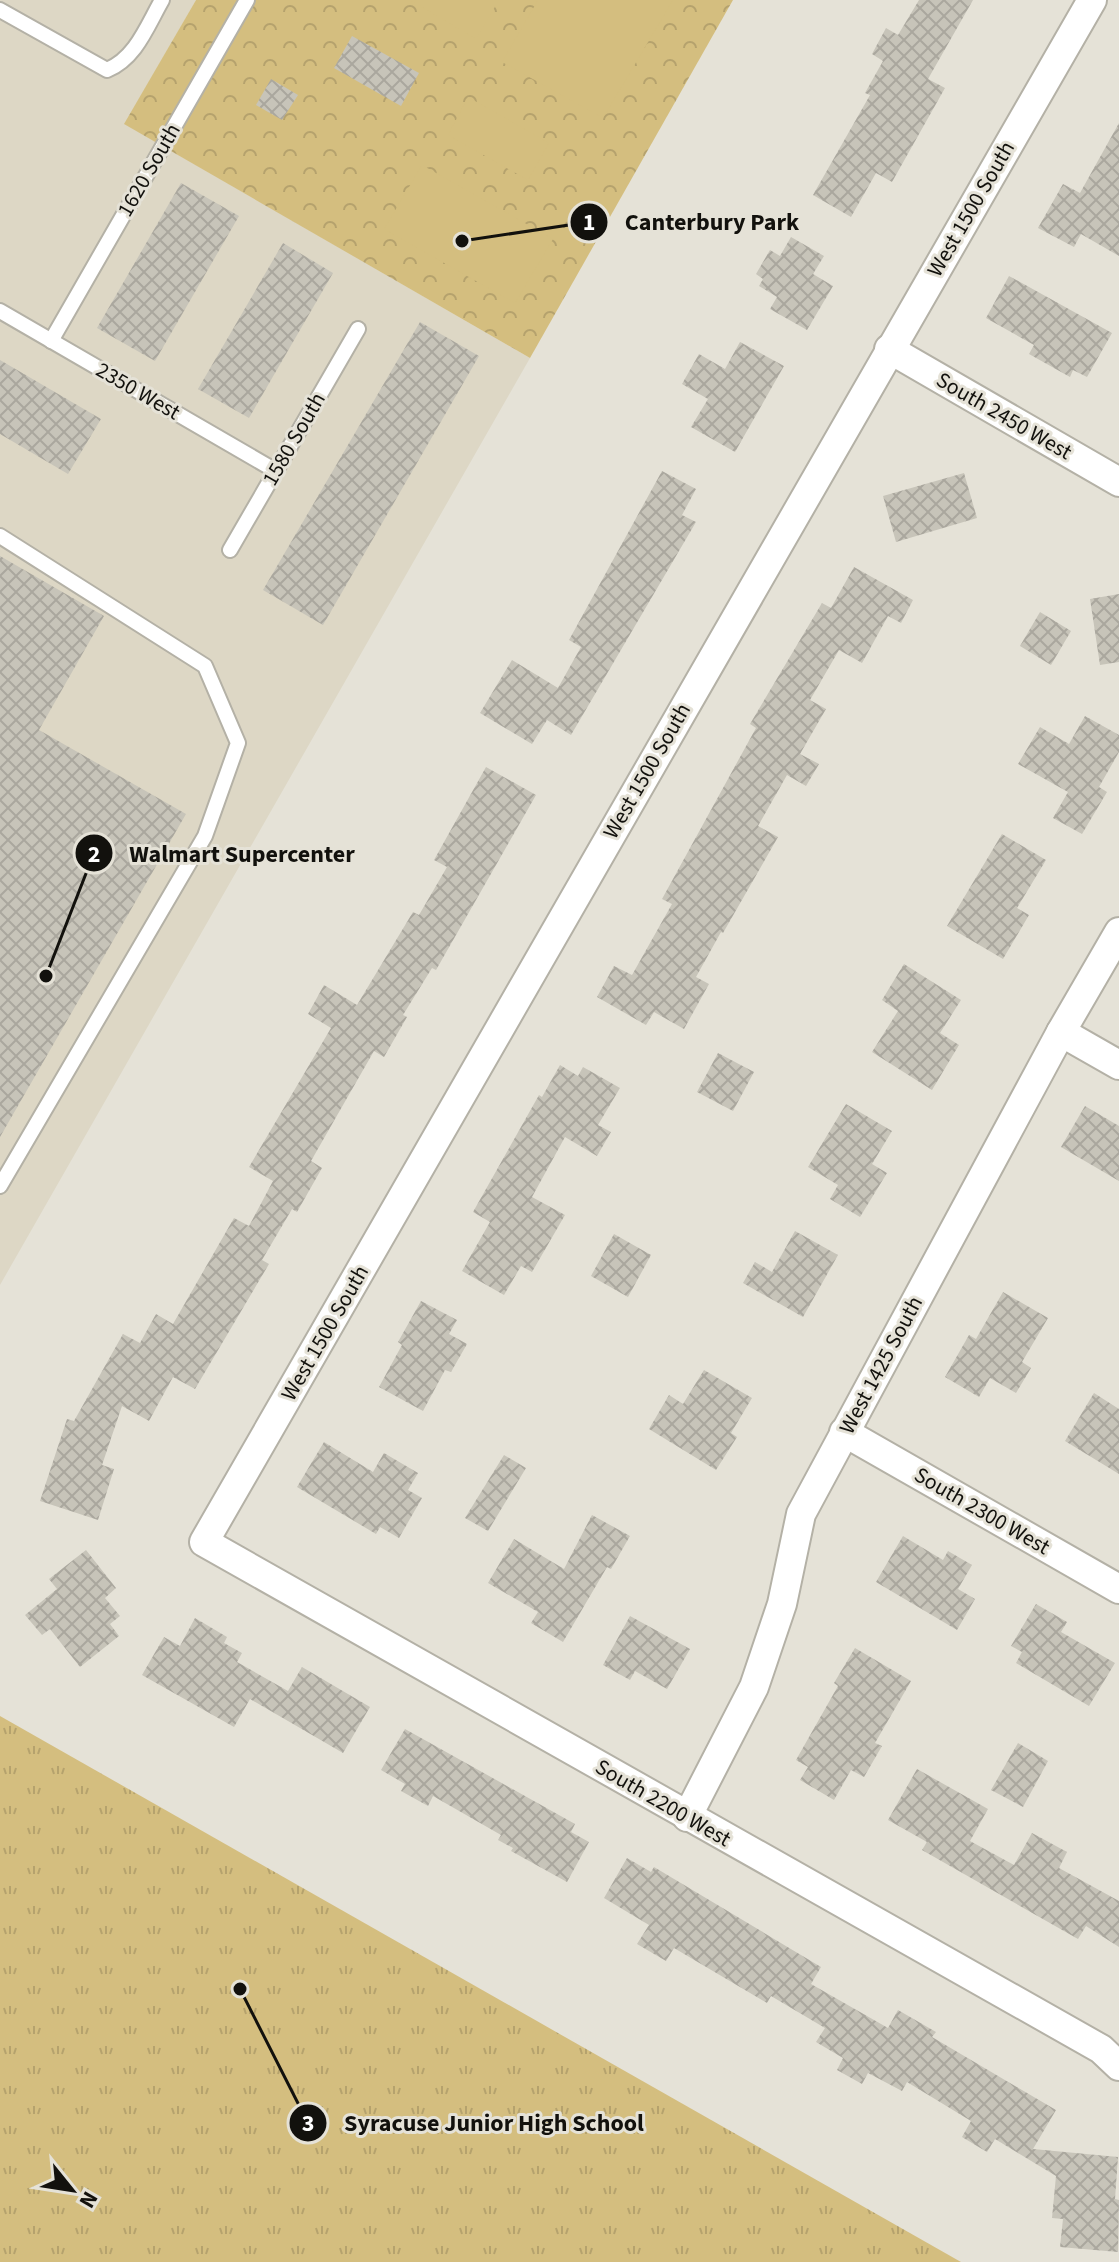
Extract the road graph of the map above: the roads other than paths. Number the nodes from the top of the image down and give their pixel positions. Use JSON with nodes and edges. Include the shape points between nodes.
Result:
{"nodes":[{"id":1,"x":162,"y":0,"type":"edge"},
{"id":2,"x":247,"y":0,"type":"edge"},
{"id":3,"x":1092,"y":0,"type":"edge"},
{"id":4,"x":0,"y":10,"type":"edge"},
{"id":5,"x":0,"y":311,"type":"edge"},
{"id":6,"x":358,"y":329,"type":"dead end"},
{"id":7,"x":51,"y":341,"type":"junction"},
{"id":8,"x":889,"y":349,"type":"junction"},
{"id":9,"x":276,"y":471,"type":"junction"},
{"id":10,"x":1119,"y":482,"type":"edge"},
{"id":11,"x":0,"y":536,"type":"edge"},
{"id":12,"x":230,"y":550,"type":"dead end"},
{"id":13,"x":1119,"y":932,"type":"edge"},
{"id":14,"x":1061,"y":1032,"type":"junction"},
{"id":15,"x":1119,"y":1065,"type":"edge"},
{"id":16,"x":0,"y":1186,"type":"edge"},
{"id":17,"x":844,"y":1432,"type":"junction"},
{"id":18,"x":204,"y":1542,"type":"joint"},
{"id":19,"x":1119,"y":1589,"type":"edge"},
{"id":20,"x":687,"y":1817,"type":"junction"},
{"id":21,"x":1119,"y":2066,"type":"edge"}],
"edges":[{"from":1,"to":4,"type":"lane","via":[[135,48],[107,70]]},
{"from":2,"to":7,"type":"lane","name":"1620 South"},
{"from":3,"to":8,"type":"street","name":"West 1500 South"},
{"from":5,"to":7,"type":"lane","name":"2350 West"},
{"from":6,"to":9,"type":"lane","name":"1580 South"},
{"from":7,"to":9,"type":"lane","name":"2350 West"},
{"from":8,"to":10,"type":"street","name":"South 2450 West"},
{"from":8,"to":18,"type":"street","name":"West 1500 South"},
{"from":9,"to":12,"type":"lane","name":"1580 South"},
{"from":11,"to":16,"type":"lane","via":[[205,666],[238,743],[205,836]]},
{"from":13,"to":14,"type":"street","name":"West 1425 South"},
{"from":14,"to":15,"type":"street"},
{"from":14,"to":17,"type":"street","name":"West 1425 South"},
{"from":17,"to":19,"type":"street","name":"South 2300 West"},
{"from":17,"to":20,"type":"street","name":"West 1425 South","via":[[801,1514],[782,1604],[754,1687]]},
{"from":18,"to":20,"type":"street","name":"South 2200 West"},
{"from":20,"to":21,"type":"street","name":"South 2200 West","via":[[1101,2049]]}]}
